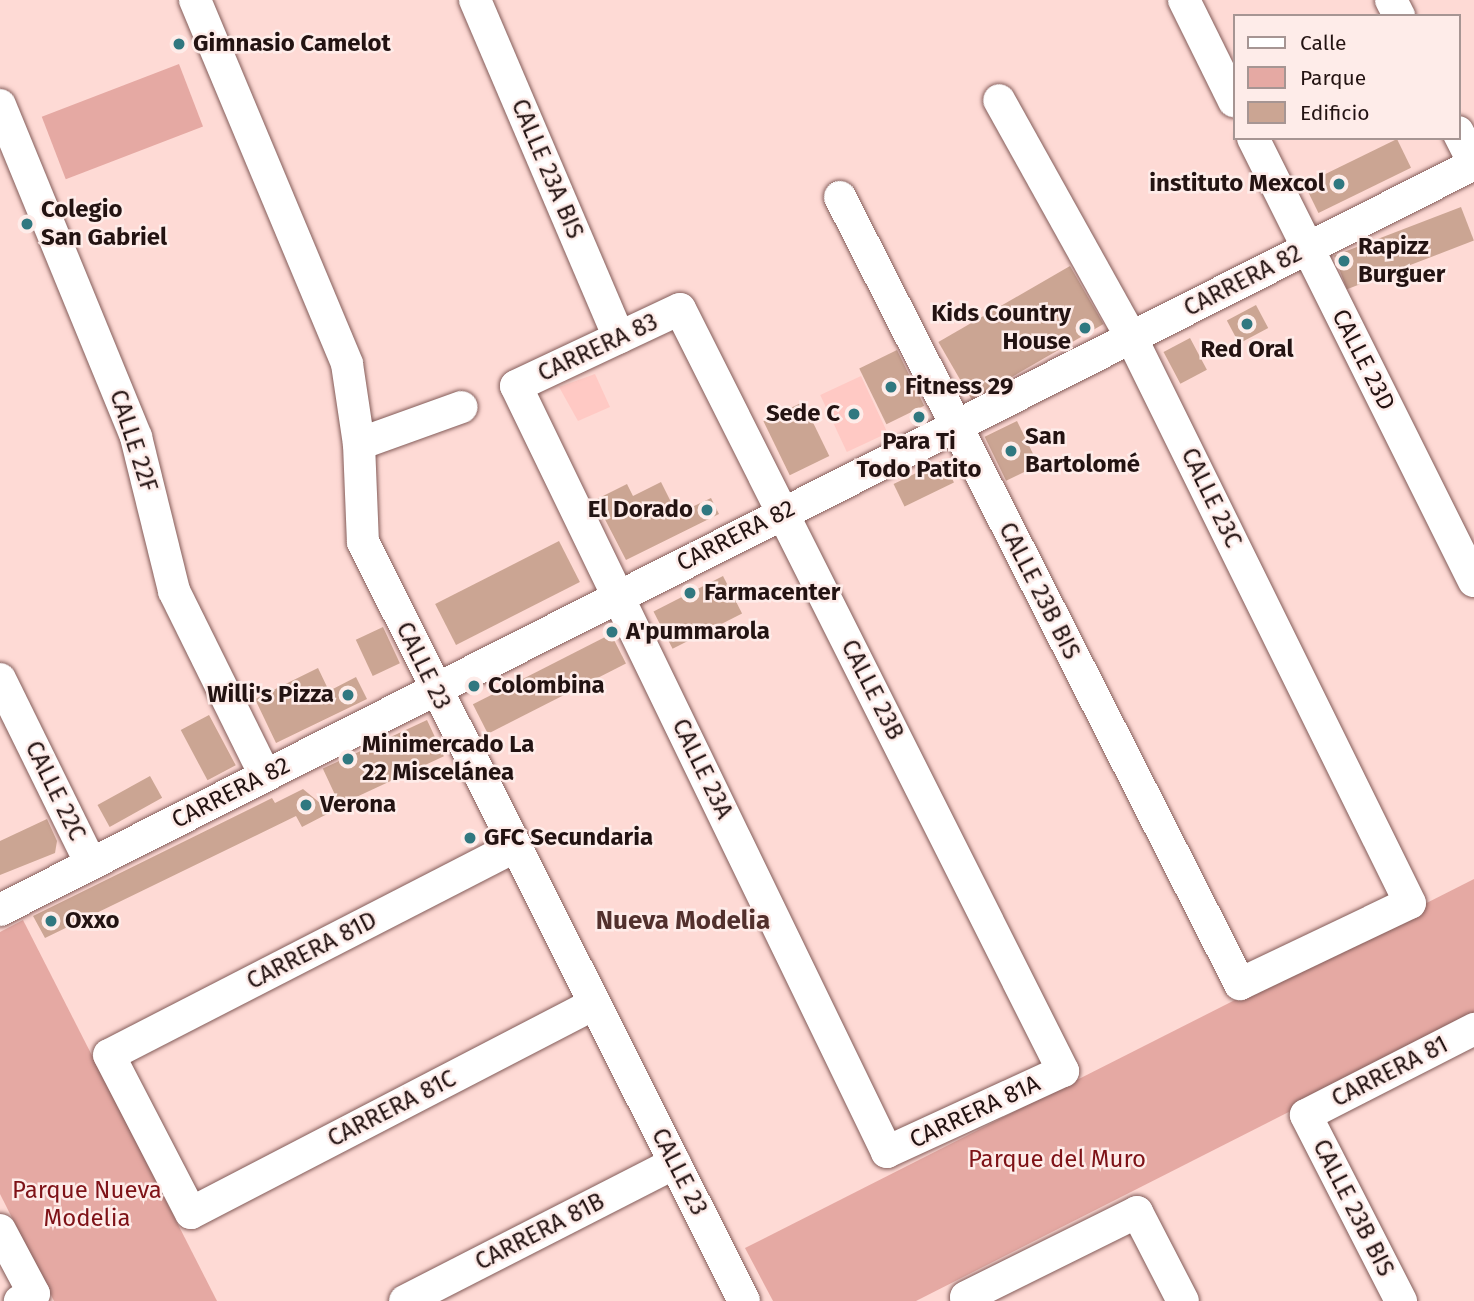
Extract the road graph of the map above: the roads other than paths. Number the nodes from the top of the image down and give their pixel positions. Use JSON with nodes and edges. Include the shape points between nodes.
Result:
{"nodes":[{"id":1,"x":195,"y":0,"type":"edge"},
{"id":2,"x":475,"y":0,"type":"edge"},
{"id":3,"x":1184,"y":0,"type":"edge"},
{"id":4,"x":1232,"y":97,"type":"edge"},
{"id":5,"x":999,"y":100,"type":"dead end"},
{"id":6,"x":0,"y":105,"type":"edge"},
{"id":7,"x":1460,"y":136,"type":"edge"},
{"id":8,"x":1254,"y":140,"type":"edge"},
{"id":9,"x":1474,"y":163,"type":"edge"},
{"id":10,"x":840,"y":197,"type":"dead end"},
{"id":11,"x":1308,"y":248,"type":"junction"},
{"id":12,"x":680,"y":309,"type":"joint"},
{"id":13,"x":1131,"y":337,"type":"junction"},
{"id":14,"x":619,"y":338,"type":"junction"},
{"id":15,"x":516,"y":386,"type":"joint"},
{"id":16,"x":462,"y":407,"type":"dead end"},
{"id":17,"x":954,"y":426,"type":"junction"},
{"id":18,"x":359,"y":444,"type":"junction"},
{"id":19,"x":782,"y":513,"type":"junction"},
{"id":20,"x":1474,"y":581,"type":"edge"},
{"id":21,"x":617,"y":596,"type":"junction"},
{"id":22,"x":0,"y":680,"type":"edge"},
{"id":23,"x":434,"y":689,"type":"junction"},
{"id":24,"x":265,"y":775,"type":"junction"},
{"id":25,"x":514,"y":847,"type":"junction"},
{"id":26,"x":91,"y":864,"type":"junction"},
{"id":27,"x":0,"y":910,"type":"edge"},
{"id":28,"x":1240,"y":984,"type":"joint"},
{"id":29,"x":594,"y":1004,"type":"junction"},
{"id":30,"x":1474,"y":1029,"type":"edge"},
{"id":31,"x":1063,"y":1072,"type":"joint"},
{"id":32,"x":1306,"y":1115,"type":"joint"},
{"id":33,"x":887,"y":1152,"type":"joint"},
{"id":34,"x":675,"y":1163,"type":"junction"},
{"id":35,"x":191,"y":1213,"type":"joint"},
{"id":36,"x":0,"y":1230,"type":"edge"},
{"id":37,"x":27,"y":1297,"type":"edge"},
{"id":38,"x":967,"y":1299,"type":"edge"},
{"id":39,"x":405,"y":1301,"type":"edge"},
{"id":40,"x":744,"y":1301,"type":"edge"},
{"id":41,"x":1183,"y":1301,"type":"edge"},
{"id":42,"x":1401,"y":1301,"type":"edge"}],
"edges":[{"from":1,"to":18,"type":"street","name":"CALLE 23","via":[[347,364]]},
{"from":2,"to":14,"type":"street","name":"CALLE 23A BIS","via":[[528,146]]},
{"from":3,"to":4,"type":"street"},
{"from":5,"to":13,"type":"street","name":"CALLE 23C"},
{"from":6,"to":24,"type":"street","name":"CALLE 22F","via":[[136,437],[174,591]]},
{"from":7,"to":9,"type":"street"},
{"from":8,"to":11,"type":"street","name":"CALLE 23D"},
{"from":9,"to":11,"type":"street","name":"CARRERA 82"},
{"from":10,"to":17,"type":"street","name":"CALLE 23B BIS"},
{"from":11,"to":13,"type":"street","name":"CARRERA 82"},
{"from":11,"to":20,"type":"street","name":"CALLE 23D"},
{"from":12,"to":14,"type":"street","name":"CARRERA 83"},
{"from":12,"to":19,"type":"street","name":"CALLE 23B"},
{"from":13,"to":17,"type":"street","name":"CARRERA 82"},
{"from":13,"to":28,"type":"street","name":"CALLE 23C","via":[[1410,903]]},
{"from":14,"to":15,"type":"street","name":"CARRERA 83"},
{"from":15,"to":21,"type":"street","name":"CALLE 23A"},
{"from":16,"to":18,"type":"street"},
{"from":17,"to":19,"type":"street","name":"CARRERA 82"},
{"from":17,"to":28,"type":"street","name":"CALLE 23B BIS"},
{"from":18,"to":23,"type":"street","name":"CALLE 23","via":[[363,542]]},
{"from":19,"to":21,"type":"street","name":"CARRERA 82"},
{"from":19,"to":31,"type":"street","name":"CALLE 23B"},
{"from":21,"to":23,"type":"street","name":"CARRERA 82"},
{"from":21,"to":33,"type":"street","name":"CALLE 23A"},
{"from":22,"to":26,"type":"street","name":"CALLE 22C"},
{"from":23,"to":24,"type":"street","name":"CARRERA 82"},
{"from":23,"to":25,"type":"street","name":"CALLE 23"},
{"from":24,"to":26,"type":"street","name":"CARRERA 82"},
{"from":25,"to":29,"type":"street","name":"CALLE 23"},
{"from":25,"to":35,"type":"street","name":"CARRERA 81D","via":[[109,1055]]},
{"from":26,"to":27,"type":"street","name":"CARRERA 82"},
{"from":29,"to":34,"type":"street","name":"CALLE 23"},
{"from":29,"to":35,"type":"street","name":"CARRERA 81C"},
{"from":30,"to":32,"type":"street","name":"CARRERA 81"},
{"from":31,"to":33,"type":"street","name":"CARRERA 81A"},
{"from":32,"to":42,"type":"street","name":"CALLE 23B BIS"},
{"from":34,"to":39,"type":"street","name":"CARRERA 81B"},
{"from":34,"to":40,"type":"street","name":"CALLE 23"},
{"from":36,"to":37,"type":"street"},
{"from":38,"to":41,"type":"street","via":[[1137,1212]]}]}
